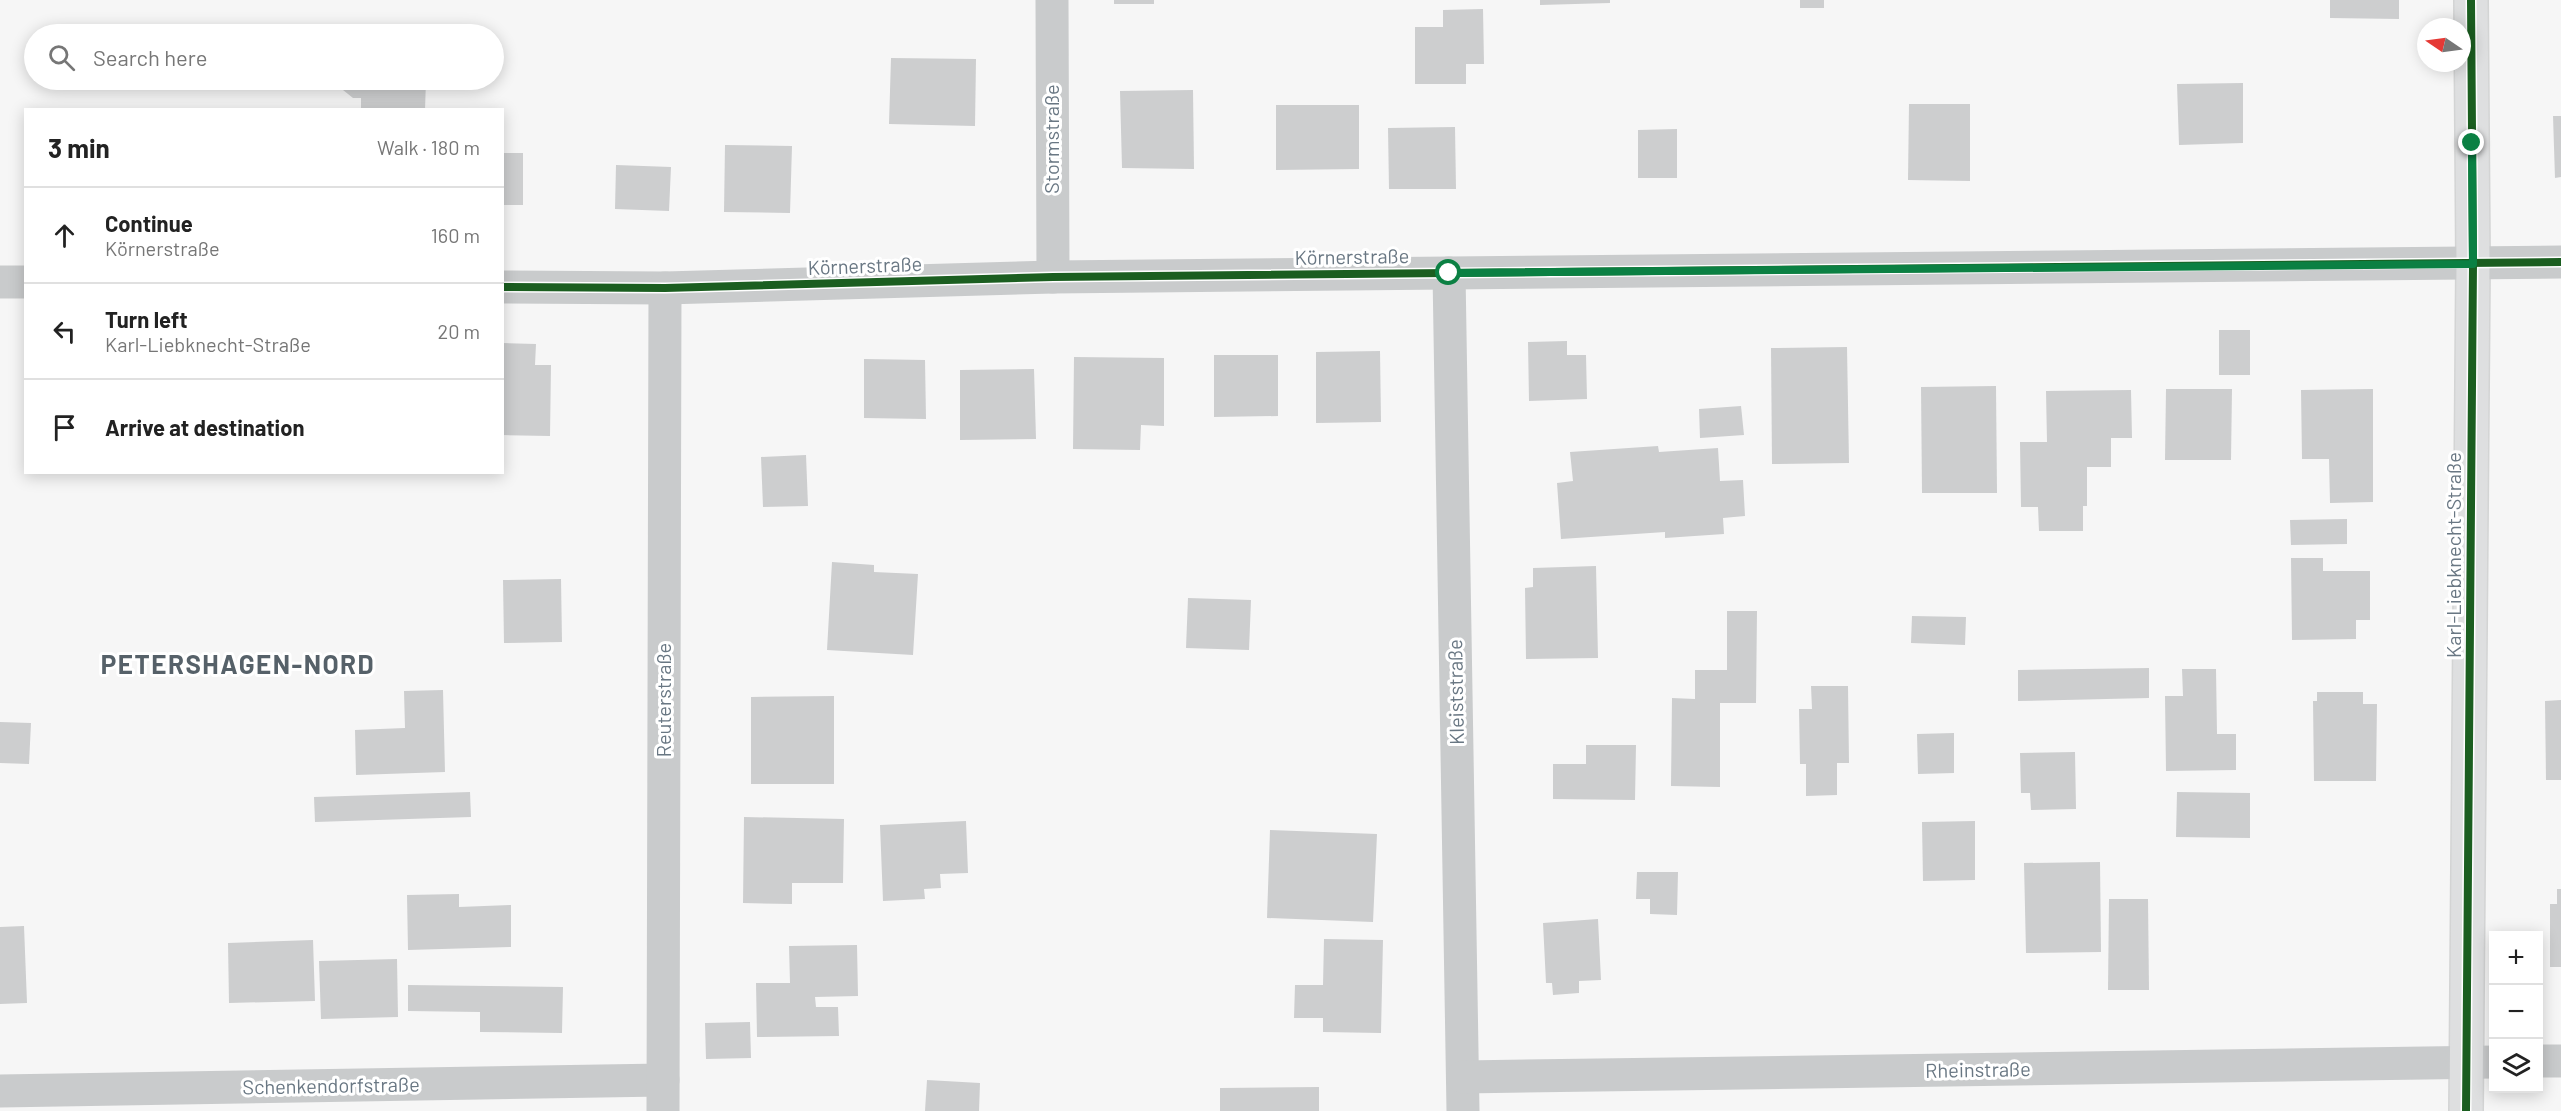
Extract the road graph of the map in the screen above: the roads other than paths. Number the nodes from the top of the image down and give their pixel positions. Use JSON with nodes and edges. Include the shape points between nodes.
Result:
{"nodes":[{"id":1,"x":1052,"y":0,"type":"edge"},
{"id":2,"x":2472,"y":0,"type":"edge"},
{"id":3,"x":2561,"y":262,"type":"edge"},
{"id":4,"x":2473,"y":264,"type":"junction"},
{"id":5,"x":1449,"y":273,"type":"junction"},
{"id":6,"x":1053,"y":277,"type":"junction"},
{"id":7,"x":0,"y":282,"type":"edge"},
{"id":8,"x":24,"y":282,"type":"edge"},
{"id":9,"x":504,"y":287,"type":"edge"},
{"id":10,"x":665,"y":288,"type":"junction"},
{"id":11,"x":2543,"y":1061,"type":"edge"},
{"id":12,"x":2561,"y":1061,"type":"edge"},
{"id":13,"x":2480,"y":1062,"type":"edge"},
{"id":14,"x":1463,"y":1077,"type":"junction"},
{"id":15,"x":0,"y":1091,"type":"edge"},
{"id":16,"x":663,"y":1096,"type":"edge"},
{"id":17,"x":1463,"y":1111,"type":"edge"},
{"id":18,"x":2466,"y":1111,"type":"edge"}],
"edges":[{"from":1,"to":6,"type":"street","name":"Stormstraße"},
{"from":2,"to":4,"type":"street","name":"Karl-Liebknecht-Straße"},
{"from":3,"to":4,"type":"street","name":"Körnerstraße"},
{"from":4,"to":5,"type":"street","name":"Körnerstraße"},
{"from":4,"to":13,"type":"street","name":"Karl-Liebknecht-Straße"},
{"from":5,"to":6,"type":"street","name":"Körnerstraße"},
{"from":5,"to":14,"type":"street","name":"Kleiststraße"},
{"from":6,"to":10,"type":"street","name":"Körnerstraße"},
{"from":7,"to":8,"type":"street"},
{"from":9,"to":10,"type":"street","name":"Körnerstraße"},
{"from":10,"to":16,"type":"street","name":"Reuterstraße"},
{"from":11,"to":12,"type":"street"},
{"from":13,"to":14,"type":"street","name":"Rheinstraße"},
{"from":13,"to":18,"type":"street","name":"Karl-Liebknecht-Straße"},
{"from":14,"to":17,"type":"street","name":"Kleiststraße"},
{"from":15,"to":16,"type":"street","name":"Schenkendorfstraße"}]}
